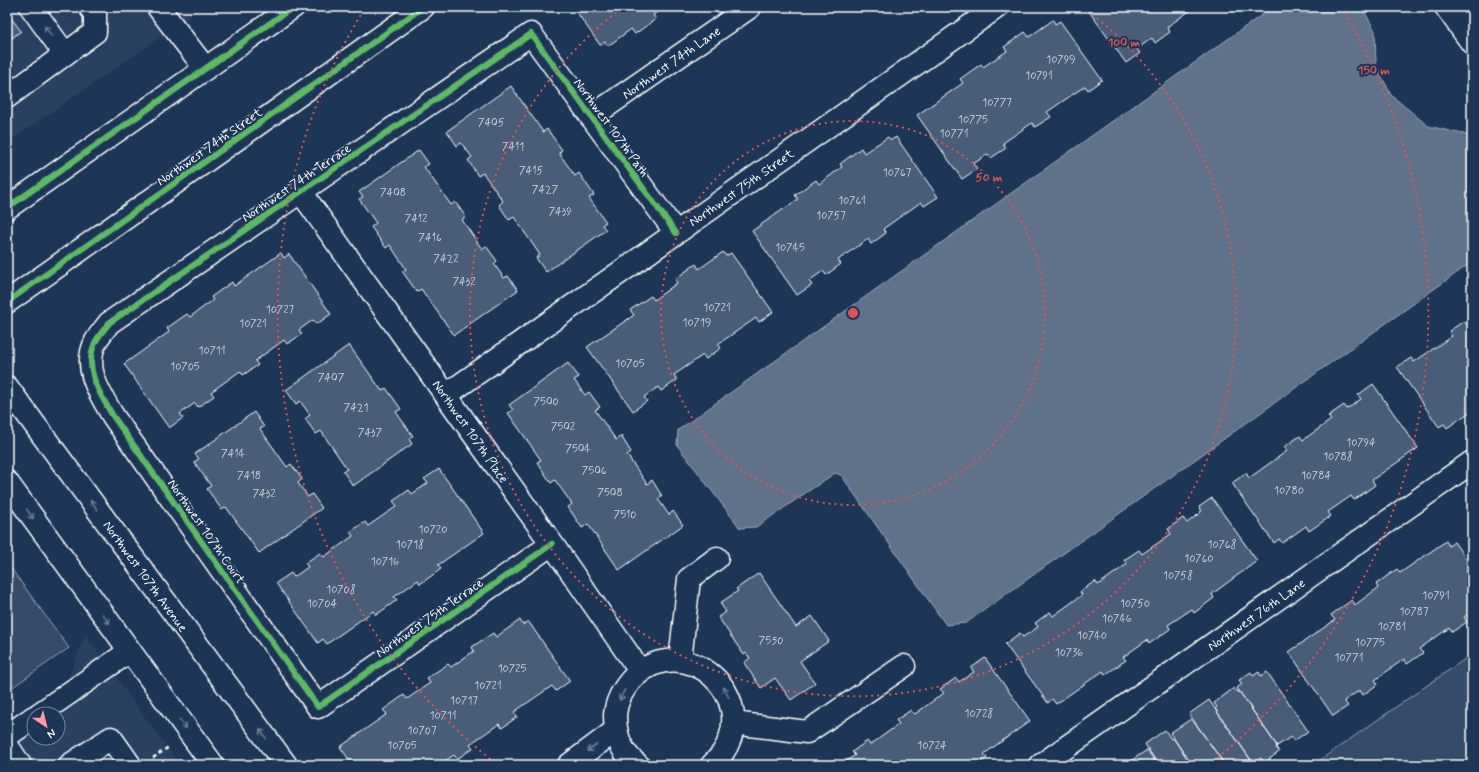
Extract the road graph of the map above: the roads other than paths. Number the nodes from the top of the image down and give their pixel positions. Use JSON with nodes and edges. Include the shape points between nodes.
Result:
{"nodes":[{"id":1,"x":31,"y":7,"type":"edge"},
{"id":2,"x":90,"y":7,"type":"edge"},
{"id":3,"x":158,"y":7,"type":"edge"},
{"id":4,"x":293,"y":7,"type":"edge"},
{"id":5,"x":423,"y":7,"type":"edge"},
{"id":6,"x":750,"y":7,"type":"edge"},
{"id":7,"x":997,"y":7,"type":"edge"},
{"id":8,"x":1446,"y":7,"type":"edge"},
{"id":9,"x":531,"y":34,"type":"joint"},
{"id":10,"x":1471,"y":42,"type":"edge"},
{"id":11,"x":65,"y":54,"type":"junction"},
{"id":12,"x":205,"y":68,"type":"junction"},
{"id":13,"x":7,"y":97,"type":"edge"},
{"id":14,"x":591,"y":117,"type":"junction"},
{"id":15,"x":301,"y":192,"type":"junction"},
{"id":16,"x":7,"y":208,"type":"edge"},
{"id":17,"x":676,"y":233,"type":"junction"},
{"id":18,"x":7,"y":302,"type":"edge"},
{"id":19,"x":90,"y":362,"type":"joint"},
{"id":20,"x":7,"y":387,"type":"edge"},
{"id":21,"x":446,"y":395,"type":"junction"},
{"id":22,"x":1472,"y":462,"type":"edge"},
{"id":23,"x":7,"y":482,"type":"edge"},
{"id":24,"x":552,"y":544,"type":"junction"},
{"id":25,"x":717,"y":558,"type":"dead end"},
{"id":26,"x":130,"y":651,"type":"junction"},
{"id":27,"x":680,"y":661,"type":"junction"},
{"id":28,"x":904,"y":666,"type":"dead end"},
{"id":29,"x":640,"y":671,"type":"junction"},
{"id":30,"x":51,"y":706,"type":"edge"},
{"id":31,"x":318,"y":707,"type":"joint"},
{"id":32,"x":26,"y":723,"type":"edge"},
{"id":33,"x":734,"y":723,"type":"junction"},
{"id":34,"x":616,"y":730,"type":"junction"},
{"id":35,"x":7,"y":736,"type":"edge"},
{"id":36,"x":7,"y":745,"type":"edge"},
{"id":37,"x":140,"y":763,"type":"edge"},
{"id":38,"x":20,"y":765,"type":"edge"},
{"id":39,"x":70,"y":765,"type":"edge"},
{"id":40,"x":213,"y":765,"type":"edge"},
{"id":41,"x":286,"y":765,"type":"edge"},
{"id":42,"x":569,"y":765,"type":"edge"},
{"id":43,"x":638,"y":765,"type":"edge"},
{"id":44,"x":712,"y":765,"type":"edge"},
{"id":45,"x":1041,"y":765,"type":"edge"}],
"edges":[{"from":11,"to":1,"type":"street","one_way":true},
{"from":2,"to":11,"type":"street","via":[[95,14],[95,32]]},
{"from":3,"to":12,"type":"street"},
{"from":4,"to":12,"type":"street"},
{"from":5,"to":18,"type":"street","name":"Northwest 74th Street"},
{"from":6,"to":14,"type":"street","name":"Northwest 74th Lane"},
{"from":7,"to":17,"type":"street","name":"Northwest 75th Street"},
{"from":8,"to":10,"type":"street"},
{"from":9,"to":14,"type":"street","name":"Northwest 107th Path"},
{"from":9,"to":15,"type":"street","name":"Northwest 74th Terrace"},
{"from":11,"to":13,"type":"street"},
{"from":12,"to":16,"type":"street"},
{"from":14,"to":17,"type":"street","name":"Northwest 107th Path"},
{"from":15,"to":19,"type":"street","name":"Northwest 74th Terrace","via":[[110,323],[95,343]]},
{"from":15,"to":21,"type":"street","name":"Northwest 107th Place"},
{"from":17,"to":21,"type":"street","name":"Northwest 75th Street"},
{"from":19,"to":31,"type":"street","name":"Northwest 107th Court","via":[[94,384],[112,416]]},
{"from":41,"to":20,"type":"street","name":"Northwest 107th Avenue","one_way":true},
{"from":21,"to":24,"type":"street","name":"Northwest 107th Place"},
{"from":22,"to":45,"type":"street","name":"Northwest 76th Lane"},
{"from":23,"to":26,"type":"street","one_way":true},
{"from":24,"to":29,"type":"street","name":"Northwest 107th Place"},
{"from":24,"to":31,"type":"street","name":"Northwest 75th Terrace"},
{"from":25,"to":27,"type":"street","via":[[690,579]]},
{"from":26,"to":30,"type":"street"},
{"from":26,"to":40,"type":"street","one_way":true},
{"from":27,"to":29,"type":"street","via":[[653,664]]},
{"from":33,"to":27,"type":"street","one_way":true,"via":[[732,705],[724,688],[713,675],[698,665]]},
{"from":28,"to":33,"type":"street","via":[[807,732]]},
{"from":29,"to":34,"type":"street","one_way":true,"via":[[628,683],[620,697],[615,713]]},
{"from":32,"to":35,"type":"street"},
{"from":33,"to":44,"type":"street","via":[[730,739]]},
{"from":34,"to":42,"type":"street","one_way":true},
{"from":34,"to":43,"type":"street","via":[[620,745],[629,759]]},
{"from":36,"to":38,"type":"street"},
{"from":37,"to":39,"type":"street","via":[[111,738]]}]}
